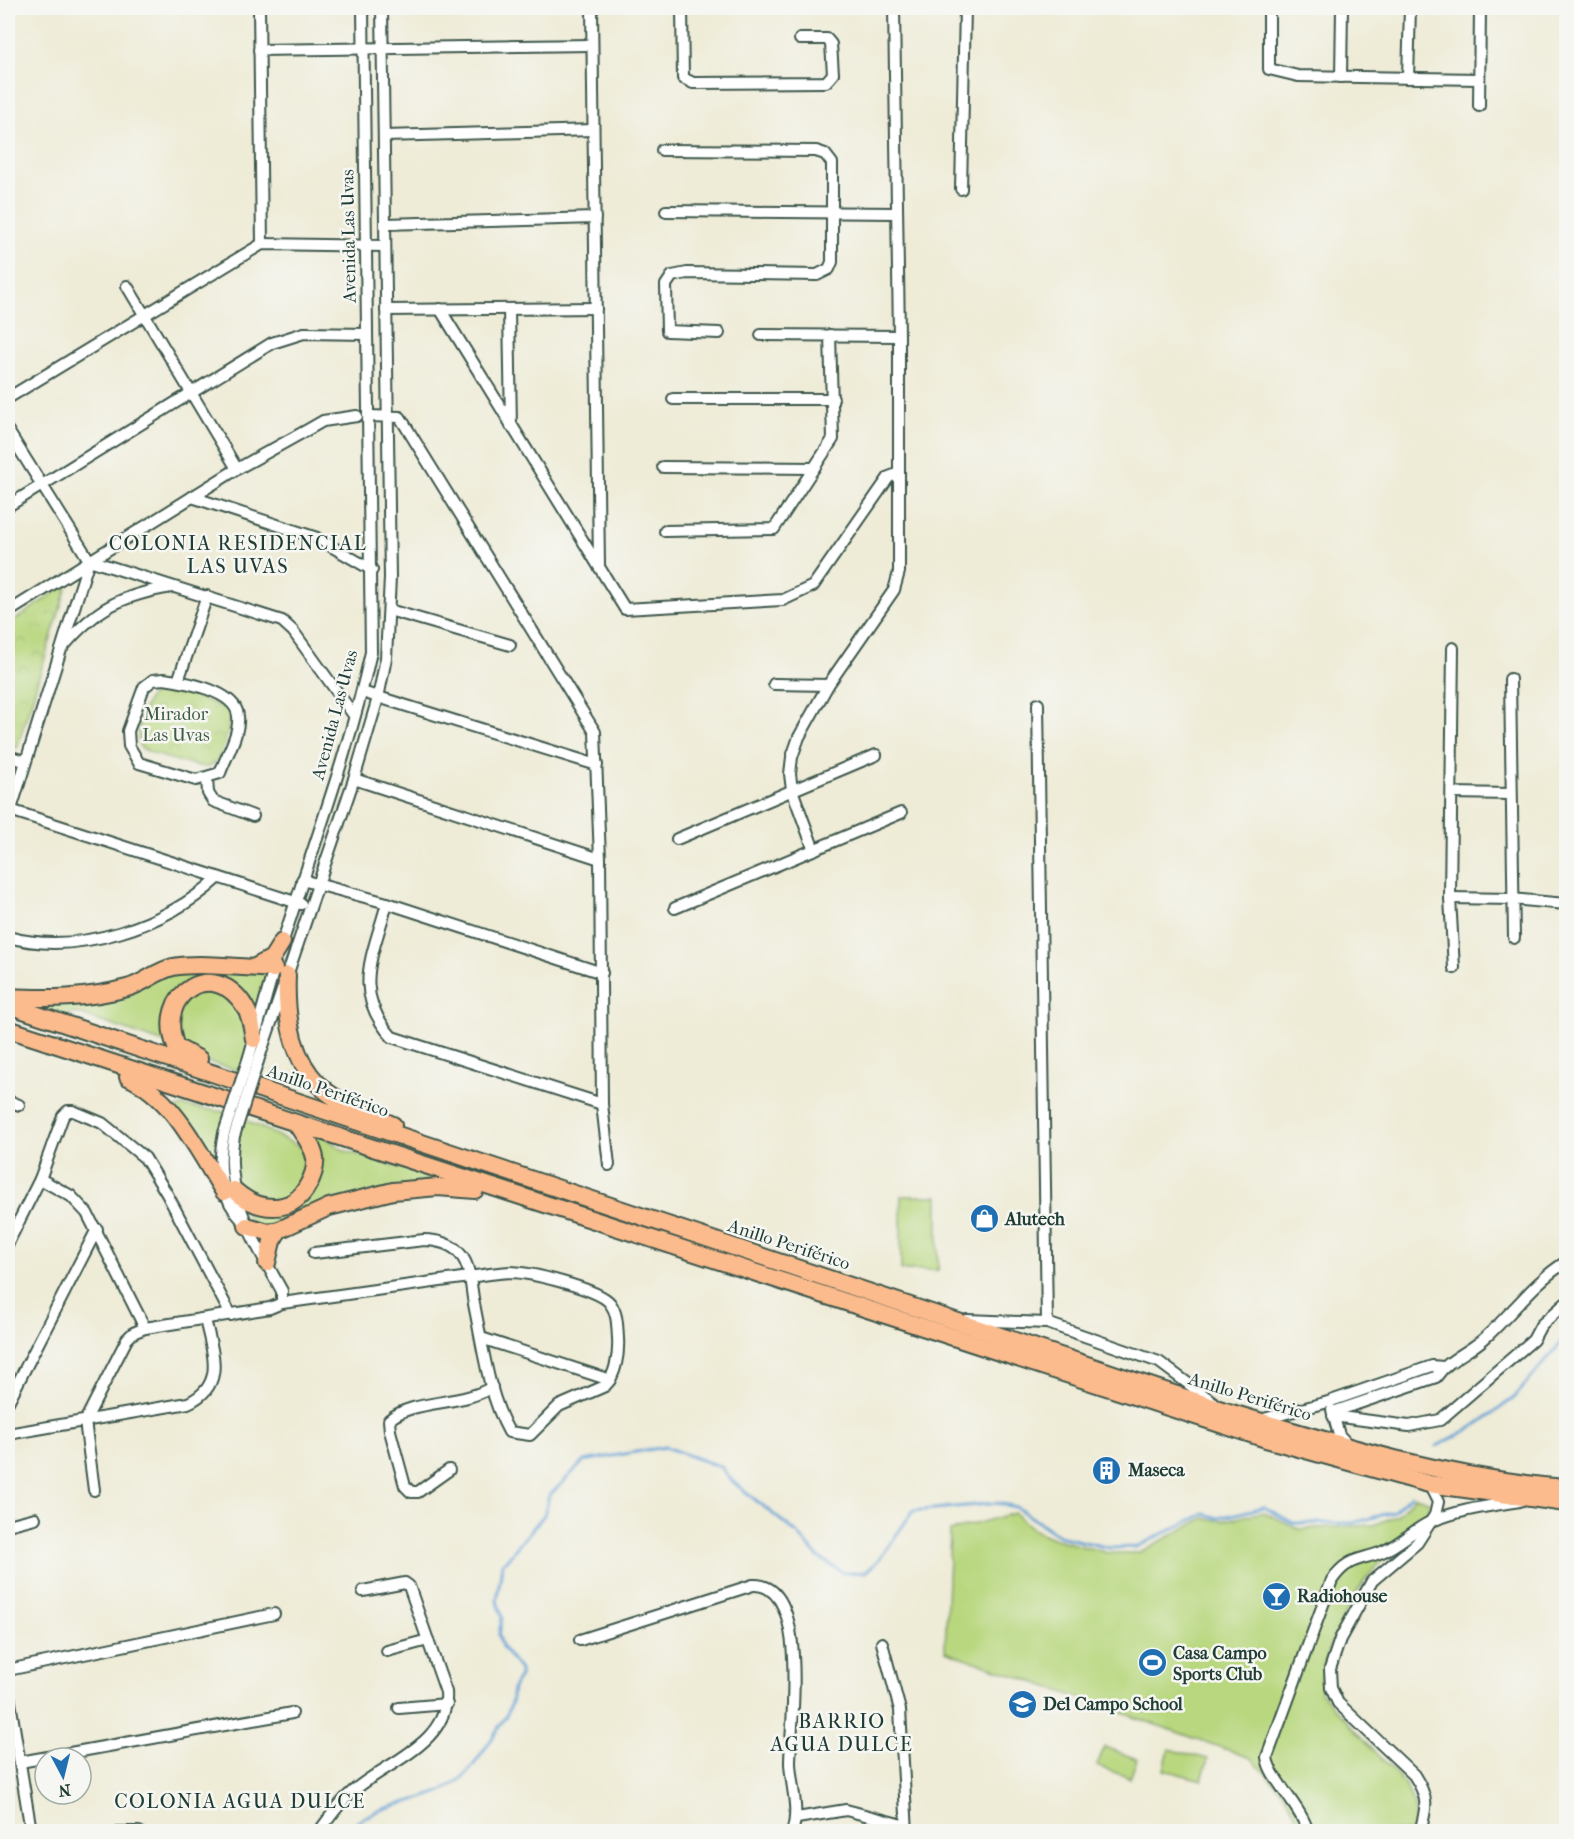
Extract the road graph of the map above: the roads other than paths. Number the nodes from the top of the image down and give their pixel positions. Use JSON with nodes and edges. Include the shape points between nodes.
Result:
{"nodes":[{"id":1,"x":259,"y":8,"type":"edge"},
{"id":2,"x":363,"y":8,"type":"edge"},
{"id":3,"x":382,"y":8,"type":"edge"},
{"id":4,"x":592,"y":8,"type":"edge"},
{"id":5,"x":682,"y":8,"type":"edge"},
{"id":6,"x":894,"y":8,"type":"edge"},
{"id":7,"x":965,"y":8,"type":"edge"},
{"id":8,"x":1269,"y":8,"type":"edge"},
{"id":9,"x":1342,"y":8,"type":"edge"},
{"id":10,"x":1410,"y":8,"type":"edge"},
{"id":11,"x":1480,"y":8,"type":"edge"},
{"id":12,"x":800,"y":39,"type":"dead end"},
{"id":13,"x":592,"y":45,"type":"junction"},
{"id":14,"x":364,"y":48,"type":"junction"},
{"id":15,"x":382,"y":48,"type":"junction"},
{"id":16,"x":259,"y":50,"type":"junction"},
{"id":17,"x":1341,"y":77,"type":"junction"},
{"id":18,"x":1408,"y":78,"type":"junction"},
{"id":19,"x":1479,"y":79,"type":"junction"},
{"id":20,"x":1479,"y":106,"type":"dead end"},
{"id":21,"x":593,"y":130,"type":"junction"},
{"id":22,"x":385,"y":136,"type":"junction"},
{"id":23,"x":662,"y":150,"type":"dead end"},
{"id":24,"x":961,"y":189,"type":"dead end"},
{"id":25,"x":666,"y":212,"type":"dead end"},
{"id":26,"x":834,"y":212,"type":"junction"},
{"id":27,"x":897,"y":213,"type":"junction"},
{"id":28,"x":594,"y":218,"type":"junction"},
{"id":29,"x":385,"y":224,"type":"junction"},
{"id":30,"x":262,"y":244,"type":"junction"},
{"id":31,"x":365,"y":246,"type":"junction"},
{"id":32,"x":385,"y":246,"type":"junction"},
{"id":33,"x":128,"y":286,"type":"dead end"},
{"id":34,"x":596,"y":308,"type":"junction"},
{"id":35,"x":440,"y":309,"type":"junction"},
{"id":36,"x":509,"y":309,"type":"junction"},
{"id":37,"x":386,"y":310,"type":"junction"},
{"id":38,"x":145,"y":316,"type":"junction"},
{"id":39,"x":719,"y":333,"type":"dead end"},
{"id":40,"x":367,"y":334,"type":"junction"},
{"id":41,"x":761,"y":335,"type":"dead end"},
{"id":42,"x":830,"y":335,"type":"junction"},
{"id":43,"x":899,"y":336,"type":"junction"},
{"id":44,"x":190,"y":393,"type":"junction"},
{"id":45,"x":8,"y":398,"type":"edge"},
{"id":46,"x":672,"y":399,"type":"dead end"},
{"id":47,"x":833,"y":399,"type":"junction"},
{"id":48,"x":363,"y":416,"type":"junction"},
{"id":49,"x":387,"y":416,"type":"junction"},
{"id":50,"x":511,"y":426,"type":"junction"},
{"id":51,"x":8,"y":431,"type":"edge"},
{"id":52,"x":663,"y":467,"type":"dead end"},
{"id":53,"x":814,"y":468,"type":"junction"},
{"id":54,"x":237,"y":470,"type":"junction"},
{"id":55,"x":897,"y":474,"type":"junction"},
{"id":56,"x":42,"y":485,"type":"junction"},
{"id":57,"x":192,"y":497,"type":"junction"},
{"id":58,"x":8,"y":506,"type":"edge"},
{"id":59,"x":665,"y":531,"type":"dead end"},
{"id":60,"x":89,"y":560,"type":"junction"},
{"id":61,"x":599,"y":566,"type":"junction"},
{"id":62,"x":372,"y":570,"type":"junction"},
{"id":63,"x":175,"y":586,"type":"junction"},
{"id":64,"x":207,"y":596,"type":"junction"},
{"id":65,"x":390,"y":610,"type":"junction"},
{"id":66,"x":8,"y":612,"type":"edge"},
{"id":67,"x":510,"y":645,"type":"dead end"},
{"id":68,"x":1453,"y":648,"type":"dead end"},
{"id":69,"x":60,"y":651,"type":"junction"},
{"id":70,"x":1510,"y":679,"type":"dead end"},
{"id":71,"x":178,"y":681,"type":"junction"},
{"id":72,"x":774,"y":684,"type":"dead end"},
{"id":73,"x":828,"y":685,"type":"junction"},
{"id":74,"x":362,"y":692,"type":"junction"},
{"id":75,"x":378,"y":698,"type":"junction"},
{"id":76,"x":1038,"y":704,"type":"dead end"},
{"id":77,"x":353,"y":714,"type":"junction"},
{"id":78,"x":876,"y":755,"type":"dead end"},
{"id":79,"x":8,"y":756,"type":"edge"},
{"id":80,"x":24,"y":761,"type":"junction"},
{"id":81,"x":597,"y":765,"type":"junction"},
{"id":82,"x":207,"y":778,"type":"junction"},
{"id":83,"x":354,"y":779,"type":"junction"},
{"id":84,"x":792,"y":790,"type":"junction"},
{"id":85,"x":1452,"y":793,"type":"junction"},
{"id":86,"x":1511,"y":794,"type":"junction"},
{"id":87,"x":901,"y":813,"type":"dead end"},
{"id":88,"x":9,"y":814,"type":"edge"},
{"id":89,"x":253,"y":816,"type":"dead end"},
{"id":90,"x":677,"y":839,"type":"dead end"},
{"id":91,"x":814,"y":850,"type":"junction"},
{"id":92,"x":600,"y":859,"type":"junction"},
{"id":93,"x":218,"y":878,"type":"junction"},
{"id":94,"x":302,"y":880,"type":"junction"},
{"id":95,"x":318,"y":885,"type":"junction"},
{"id":96,"x":1450,"y":898,"type":"junction"},
{"id":97,"x":1512,"y":899,"type":"junction"},
{"id":98,"x":295,"y":903,"type":"junction"},
{"id":99,"x":387,"y":903,"type":"junction"},
{"id":100,"x":1566,"y":904,"type":"edge"},
{"id":101,"x":310,"y":907,"type":"junction"},
{"id":102,"x":675,"y":908,"type":"dead end"},
{"id":103,"x":8,"y":937,"type":"edge"},
{"id":104,"x":1514,"y":938,"type":"dead end"},
{"id":105,"x":282,"y":942,"type":"junction"},
{"id":106,"x":253,"y":968,"type":"junction"},
{"id":107,"x":1454,"y":968,"type":"dead end"},
{"id":108,"x":280,"y":972,"type":"junction"},
{"id":109,"x":602,"y":973,"type":"junction"},
{"id":110,"x":8,"y":997,"type":"edge"},
{"id":111,"x":8,"y":1005,"type":"edge"},
{"id":112,"x":8,"y":1029,"type":"edge"},
{"id":113,"x":255,"y":1053,"type":"junction"},
{"id":114,"x":84,"y":1055,"type":"junction"},
{"id":115,"x":230,"y":1078,"type":"junction"},
{"id":116,"x":8,"y":1101,"type":"edge"},
{"id":117,"x":602,"y":1104,"type":"junction"},
{"id":118,"x":19,"y":1105,"type":"dead end"},
{"id":119,"x":297,"y":1125,"type":"junction"},
{"id":120,"x":462,"y":1158,"type":"junction"},
{"id":121,"x":609,"y":1165,"type":"dead end"},
{"id":122,"x":40,"y":1179,"type":"junction"},
{"id":123,"x":229,"y":1191,"type":"junction"},
{"id":124,"x":506,"y":1192,"type":"junction"},
{"id":125,"x":247,"y":1226,"type":"junction"},
{"id":126,"x":97,"y":1229,"type":"junction"},
{"id":127,"x":279,"y":1230,"type":"junction"},
{"id":128,"x":8,"y":1243,"type":"edge"},
{"id":129,"x":314,"y":1253,"type":"dead end"},
{"id":130,"x":1566,"y":1262,"type":"edge"},
{"id":131,"x":267,"y":1263,"type":"junction"},
{"id":132,"x":469,"y":1277,"type":"junction"},
{"id":133,"x":282,"y":1303,"type":"junction"},
{"id":134,"x":1566,"y":1304,"type":"edge"},
{"id":135,"x":231,"y":1315,"type":"junction"},
{"id":136,"x":205,"y":1318,"type":"junction"},
{"id":137,"x":948,"y":1320,"type":"junction"},
{"id":138,"x":1047,"y":1323,"type":"junction"},
{"id":139,"x":144,"y":1328,"type":"junction"},
{"id":140,"x":481,"y":1338,"type":"junction"},
{"id":141,"x":610,"y":1380,"type":"junction"},
{"id":142,"x":492,"y":1387,"type":"junction"},
{"id":143,"x":8,"y":1402,"type":"edge"},
{"id":144,"x":1222,"y":1410,"type":"junction"},
{"id":145,"x":1331,"y":1410,"type":"junction"},
{"id":146,"x":85,"y":1421,"type":"junction"},
{"id":147,"x":1258,"y":1421,"type":"junction"},
{"id":148,"x":8,"y":1434,"type":"edge"},
{"id":149,"x":1351,"y":1448,"type":"junction"},
{"id":150,"x":449,"y":1470,"type":"dead end"},
{"id":151,"x":1429,"y":1484,"type":"junction"},
{"id":152,"x":1566,"y":1488,"type":"edge"},
{"id":153,"x":94,"y":1490,"type":"dead end"},
{"id":154,"x":1527,"y":1499,"type":"junction"},
{"id":155,"x":1566,"y":1503,"type":"edge"},
{"id":156,"x":35,"y":1518,"type":"dead end"},
{"id":157,"x":1428,"y":1523,"type":"junction"},
{"id":158,"x":8,"y":1525,"type":"edge"},
{"id":159,"x":363,"y":1591,"type":"dead end"},
{"id":160,"x":274,"y":1614,"type":"dead end"},
{"id":161,"x":428,"y":1640,"type":"junction"},
{"id":162,"x":580,"y":1640,"type":"dead end"},
{"id":163,"x":882,"y":1643,"type":"dead end"},
{"id":164,"x":387,"y":1651,"type":"dead end"},
{"id":165,"x":8,"y":1670,"type":"edge"},
{"id":166,"x":8,"y":1690,"type":"edge"},
{"id":167,"x":447,"y":1704,"type":"junction"},
{"id":168,"x":399,"y":1708,"type":"dead end"},
{"id":169,"x":292,"y":1713,"type":"dead end"},
{"id":170,"x":20,"y":1762,"type":"junction"},
{"id":171,"x":797,"y":1818,"type":"junction"},
{"id":172,"x":907,"y":1829,"type":"edge"},
{"id":173,"x":31,"y":1831,"type":"edge"},
{"id":174,"x":119,"y":1832,"type":"edge"},
{"id":175,"x":139,"y":1832,"type":"edge"},
{"id":176,"x":319,"y":1832,"type":"edge"},
{"id":177,"x":792,"y":1832,"type":"edge"},
{"id":178,"x":1308,"y":1832,"type":"edge"},
{"id":179,"x":1420,"y":1832,"type":"edge"}],
"edges":[{"from":1,"to":16,"type":"street"},
{"from":2,"to":14,"type":"street","name":"Avenida Las Uvas"},
{"from":3,"to":15,"type":"street","name":"Avenida Las Uvas"},
{"from":4,"to":13,"type":"street"},
{"from":5,"to":12,"type":"street","via":[[682,78],[693,83],[826,82],[833,74],[831,44],[827,39]]},
{"from":6,"to":27,"type":"street"},
{"from":7,"to":24,"type":"street"},
{"from":8,"to":17,"type":"street","via":[[1269,69],[1298,76]]},
{"from":9,"to":17,"type":"street"},
{"from":10,"to":18,"type":"street"},
{"from":11,"to":19,"type":"street"},
{"from":13,"to":15,"type":"street"},
{"from":13,"to":21,"type":"street"},
{"from":14,"to":15,"type":"street"},
{"from":14,"to":16,"type":"street"},
{"from":14,"to":31,"type":"street","name":"Avenida Las Uvas"},
{"from":15,"to":22,"type":"street","name":"Avenida Las Uvas"},
{"from":16,"to":30,"type":"street"},
{"from":17,"to":18,"type":"street"},
{"from":18,"to":19,"type":"street"},
{"from":19,"to":20,"type":"street"},
{"from":21,"to":22,"type":"street"},
{"from":21,"to":28,"type":"street"},
{"from":22,"to":29,"type":"street","name":"Avenida Las Uvas"},
{"from":23,"to":26,"type":"street","via":[[825,154],[832,163]]},
{"from":25,"to":26,"type":"street"},
{"from":26,"to":27,"type":"street"},
{"from":26,"to":39,"type":"street","via":[[832,262],[829,269],[817,275],[672,276],[666,285],[668,331]]},
{"from":27,"to":43,"type":"street"},
{"from":28,"to":29,"type":"street"},
{"from":28,"to":34,"type":"street"},
{"from":29,"to":32,"type":"street","name":"Avenida Las Uvas"},
{"from":30,"to":31,"type":"street"},
{"from":30,"to":38,"type":"street"},
{"from":31,"to":32,"type":"street"},
{"from":31,"to":40,"type":"street","name":"Avenida Las Uvas"},
{"from":32,"to":37,"type":"street","name":"Avenida Las Uvas"},
{"from":33,"to":38,"type":"street"},
{"from":34,"to":36,"type":"street"},
{"from":34,"to":61,"type":"street"},
{"from":35,"to":36,"type":"street"},
{"from":35,"to":37,"type":"street"},
{"from":35,"to":50,"type":"street"},
{"from":36,"to":50,"type":"street"},
{"from":37,"to":49,"type":"street","name":"Avenida Las Uvas"},
{"from":38,"to":44,"type":"street"},
{"from":38,"to":45,"type":"street"},
{"from":40,"to":44,"type":"street","via":[[304,333],[272,343]]},
{"from":40,"to":48,"type":"street","name":"Avenida Las Uvas"},
{"from":41,"to":42,"type":"street"},
{"from":42,"to":43,"type":"street"},
{"from":42,"to":47,"type":"street"},
{"from":43,"to":55,"type":"street"},
{"from":44,"to":54,"type":"street"},
{"from":44,"to":56,"type":"street"},
{"from":46,"to":47,"type":"street"},
{"from":47,"to":53,"type":"street","via":[[833,439]]},
{"from":48,"to":49,"type":"street"},
{"from":48,"to":54,"type":"street","via":[[322,421]]},
{"from":48,"to":62,"type":"street","name":"Avenida Las Uvas"},
{"from":49,"to":65,"type":"street","name":"Avenida Las Uvas"},
{"from":49,"to":81,"type":"street","via":[[400,417],[595,732]]},
{"from":50,"to":61,"type":"street"},
{"from":51,"to":56,"type":"street"},
{"from":52,"to":53,"type":"street"},
{"from":53,"to":59,"type":"street","via":[[774,529]]},
{"from":54,"to":57,"type":"street"},
{"from":55,"to":61,"type":"street","via":[[889,477],[813,586],[794,597],[625,609]]},
{"from":55,"to":73,"type":"street","via":[[899,572],[894,590]]},
{"from":56,"to":58,"type":"street"},
{"from":56,"to":60,"type":"street"},
{"from":57,"to":60,"type":"street"},
{"from":57,"to":62,"type":"street","via":[[317,538]]},
{"from":60,"to":63,"type":"street"},
{"from":60,"to":66,"type":"street"},
{"from":60,"to":69,"type":"street"},
{"from":62,"to":74,"type":"street","name":"Avenida Las Uvas","via":[[370,652]]},
{"from":63,"to":64,"type":"street"},
{"from":63,"to":69,"type":"street","via":[[138,593],[103,608]]},
{"from":64,"to":71,"type":"street"},
{"from":64,"to":77,"type":"street","via":[[282,621]]},
{"from":65,"to":67,"type":"street"},
{"from":65,"to":75,"type":"street","name":"Avenida Las Uvas"},
{"from":68,"to":85,"type":"street"},
{"from":69,"to":80,"type":"street"},
{"from":70,"to":86,"type":"street"},
{"from":71,"to":82,"type":"street","via":[[227,696],[235,704],[236,729],[220,773]]},
{"from":71,"to":82,"type":"street","via":[[153,680],[144,687],[128,730],[129,746],[139,763],[196,780]]},
{"from":72,"to":73,"type":"street"},
{"from":73,"to":84,"type":"street","via":[[796,747],[790,774]]},
{"from":74,"to":75,"type":"street"},
{"from":74,"to":77,"type":"street","name":"Avenida Las Uvas"},
{"from":75,"to":81,"type":"street"},
{"from":75,"to":83,"type":"street","name":"Avenida Las Uvas"},
{"from":76,"to":138,"type":"street"},
{"from":77,"to":94,"type":"street","name":"Avenida Las Uvas"},
{"from":78,"to":84,"type":"street"},
{"from":79,"to":80,"type":"street"},
{"from":80,"to":88,"type":"street"},
{"from":81,"to":92,"type":"street"},
{"from":82,"to":89,"type":"street","via":[[213,801]]},
{"from":83,"to":92,"type":"street"},
{"from":83,"to":95,"type":"street","name":"Avenida Las Uvas"},
{"from":84,"to":90,"type":"street"},
{"from":84,"to":91,"type":"street"},
{"from":85,"to":86,"type":"street"},
{"from":85,"to":96,"type":"street"},
{"from":86,"to":97,"type":"street"},
{"from":87,"to":91,"type":"street"},
{"from":88,"to":93,"type":"street"},
{"from":91,"to":102,"type":"street"},
{"from":92,"to":109,"type":"street"},
{"from":93,"to":98,"type":"street"},
{"from":93,"to":103,"type":"street","via":[[195,899],[142,926],[115,934],[57,942]]},
{"from":94,"to":95,"type":"street"},
{"from":94,"to":98,"type":"street","name":"Avenida Las Uvas"},
{"from":95,"to":99,"type":"street"},
{"from":95,"to":101,"type":"street","name":"Avenida Las Uvas"},
{"from":96,"to":97,"type":"street"},
{"from":96,"to":107,"type":"street"},
{"from":97,"to":100,"type":"street"},
{"from":97,"to":104,"type":"street"},
{"from":98,"to":101,"type":"street"},
{"from":98,"to":105,"type":"street","name":"Avenida Las Uvas"},
{"from":99,"to":109,"type":"street"},
{"from":99,"to":117,"type":"street","via":[[368,982],[369,1004],[392,1037]]},
{"from":101,"to":108,"type":"street","name":"Avenida Las Uvas"},
{"from":105,"to":106,"type":"highway","via":[[272,958]]},
{"from":105,"to":108,"type":"street","name":"Avenida Las Uvas"},
{"from":106,"to":108,"type":"highway"},
{"from":106,"to":110,"type":"highway","via":[[188,965],[154,974],[129,988],[92,995]]},
{"from":108,"to":113,"type":"street","name":"Avenida Las Uvas"},
{"from":108,"to":113,"type":"street","name":"Avenida Las Uvas"},
{"from":108,"to":120,"type":"highway","via":[[294,1044],[311,1076],[326,1092]]},
{"from":109,"to":117,"type":"street"},
{"from":111,"to":115,"type":"highway","name":"Anillo Periférico"},
{"from":112,"to":114,"type":"highway","name":"Anillo Periférico"},
{"from":113,"to":115,"type":"highway","via":[[245,1007],[235,996],[209,983],[197,983],[186,990],[170,1019],[176,1047]]},
{"from":113,"to":123,"type":"street","name":"Avenida Las Uvas","bridge":true,"via":[[220,1169]]},
{"from":114,"to":119,"type":"highway","name":"Anillo Periférico"},
{"from":114,"to":123,"type":"highway","via":[[141,1083],[163,1103]]},
{"from":115,"to":120,"type":"highway","name":"Anillo Periférico"},
{"from":116,"to":118,"type":"street"},
{"from":117,"to":121,"type":"street"},
{"from":119,"to":123,"type":"highway","via":[[315,1159],[312,1178],[303,1196],[290,1205],[275,1208],[260,1206]]},
{"from":119,"to":124,"type":"highway","name":"Anillo Periférico"},
{"from":120,"to":137,"type":"highway","name":"Anillo Periférico"},
{"from":122,"to":126,"type":"street","via":[[71,1196]]},
{"from":122,"to":128,"type":"street"},
{"from":122,"to":135,"type":"street","via":[[68,1111],[102,1123],[145,1158]]},
{"from":123,"to":125,"type":"street","name":"Avenida Las Uvas"},
{"from":124,"to":127,"type":"highway","via":[[438,1186],[393,1191],[329,1208]]},
{"from":124,"to":151,"type":"highway","name":"Anillo Periférico","via":[[1266,1439]]},
{"from":125,"to":127,"type":"highway","via":[[268,1232]]},
{"from":125,"to":131,"type":"street","name":"Avenida Las Uvas"},
{"from":126,"to":139,"type":"street"},
{"from":126,"to":143,"type":"street"},
{"from":127,"to":131,"type":"highway"},
{"from":129,"to":132,"type":"street","via":[[437,1240],[462,1256]]},
{"from":130,"to":145,"type":"street","via":[[1531,1290],[1486,1337],[1443,1367],[1432,1366]]},
{"from":131,"to":133,"type":"street","name":"Avenida Las Uvas","via":[[282,1291]]},
{"from":132,"to":133,"type":"street"},
{"from":132,"to":140,"type":"street"},
{"from":132,"to":141,"type":"street","via":[[511,1272],[540,1276],[608,1300],[616,1314],[618,1342]]},
{"from":133,"to":135,"type":"street"},
{"from":134,"to":145,"type":"street","via":[[1541,1325],[1533,1340],[1440,1420],[1409,1426]]},
{"from":135,"to":136,"type":"street"},
{"from":136,"to":139,"type":"street"},
{"from":136,"to":146,"type":"street","via":[[215,1369],[210,1386],[201,1397],[188,1403]]},
{"from":137,"to":138,"type":"street"},
{"from":137,"to":144,"type":"highway","name":"Anillo Periférico"},
{"from":138,"to":144,"type":"street","via":[[1160,1362]]},
{"from":139,"to":146,"type":"street","via":[[127,1339]]},
{"from":140,"to":141,"type":"street"},
{"from":140,"to":142,"type":"street"},
{"from":141,"to":142,"type":"street","via":[[605,1386],[559,1406],[530,1435],[509,1432],[497,1411]]},
{"from":142,"to":150,"type":"street","via":[[480,1395],[417,1408],[389,1420],[405,1486],[411,1492],[418,1492]]},
{"from":144,"to":147,"type":"highway","name":"Anillo Periférico"},
{"from":145,"to":147,"type":"street"},
{"from":145,"to":149,"type":"street","via":[[1339,1435]]},
{"from":146,"to":148,"type":"street"},
{"from":146,"to":153,"type":"street"},
{"from":147,"to":149,"type":"highway","name":"Anillo Periférico"},
{"from":149,"to":152,"type":"highway","name":"Anillo Periférico","via":[[1454,1472]]},
{"from":151,"to":154,"type":"highway","name":"Anillo Periférico"},
{"from":151,"to":157,"type":"street","via":[[1438,1509]]},
{"from":154,"to":155,"type":"highway","name":"Anillo Periférico"},
{"from":154,"to":157,"type":"street","via":[[1464,1511]]},
{"from":156,"to":158,"type":"street"},
{"from":157,"to":178,"type":"street","via":[[1383,1551],[1354,1559],[1332,1580],[1267,1757]]},
{"from":157,"to":179,"type":"street","via":[[1417,1543],[1372,1581],[1340,1638],[1330,1669],[1331,1688],[1338,1703],[1414,1775],[1422,1788],[1427,1807]]},
{"from":159,"to":161,"type":"street","via":[[405,1582]]},
{"from":160,"to":165,"type":"street"},
{"from":161,"to":164,"type":"street"},
{"from":161,"to":167,"type":"street"},
{"from":162,"to":171,"type":"street","via":[[753,1585],[771,1588],[792,1636],[794,1736],[790,1763]]},
{"from":163,"to":172,"type":"street","via":[[900,1710]]},
{"from":166,"to":170,"type":"street"},
{"from":167,"to":168,"type":"street"},
{"from":167,"to":176,"type":"street","via":[[444,1715],[426,1738],[352,1791]]},
{"from":169,"to":170,"type":"street"},
{"from":170,"to":173,"type":"street"},
{"from":171,"to":172,"type":"street","via":[[846,1810]]},
{"from":171,"to":177,"type":"street"},
{"from":174,"to":175,"type":"street"}]}
